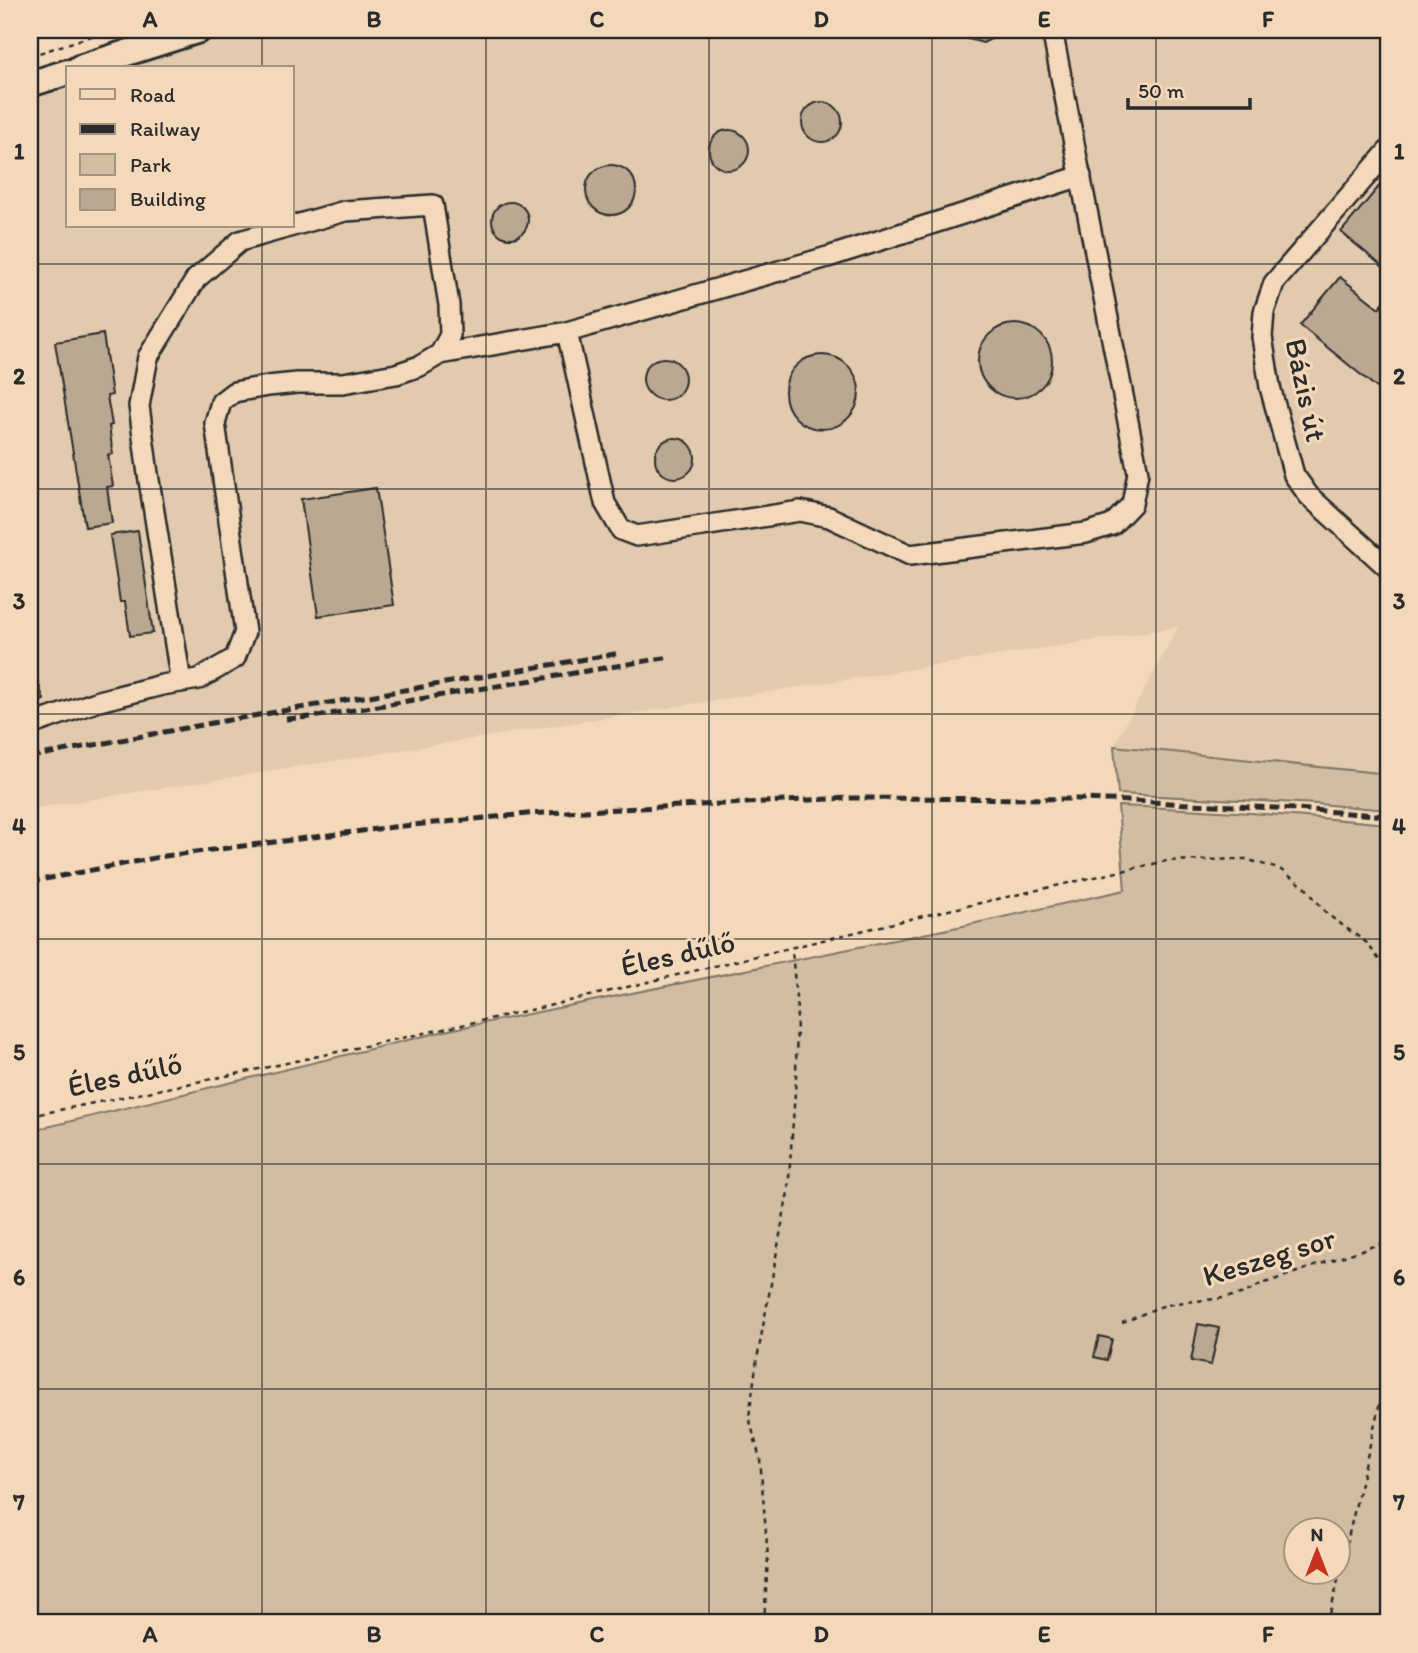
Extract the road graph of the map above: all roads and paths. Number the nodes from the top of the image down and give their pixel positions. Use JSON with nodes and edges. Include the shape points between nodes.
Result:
{"nodes":[{"id":1,"x":110,"y":30,"type":"edge"},
{"id":2,"x":199,"y":30,"type":"edge"},
{"id":3,"x":1052,"y":30,"type":"edge"},
{"id":4,"x":30,"y":55,"type":"edge"},
{"id":5,"x":85,"y":66,"type":"edge"},
{"id":6,"x":66,"y":73,"type":"edge"},
{"id":7,"x":30,"y":84,"type":"edge"},
{"id":8,"x":1388,"y":151,"type":"edge"},
{"id":9,"x":1081,"y":176,"type":"junction"},
{"id":10,"x":294,"y":226,"type":"edge"},
{"id":11,"x":287,"y":228,"type":"edge"},
{"id":12,"x":567,"y":332,"type":"junction"},
{"id":13,"x":440,"y":354,"type":"junction"},
{"id":14,"x":1387,"y":563,"type":"edge"},
{"id":15,"x":181,"y":682,"type":"junction"},
{"id":16,"x":30,"y":725,"type":"edge"},
{"id":17,"x":792,"y":948,"type":"junction"},
{"id":18,"x":1388,"y":980,"type":"edge"},
{"id":19,"x":30,"y":1116,"type":"edge"},
{"id":20,"x":1388,"y":1241,"type":"edge"},
{"id":21,"x":1122,"y":1323,"type":"dead end"},
{"id":22,"x":1388,"y":1368,"type":"edge"},
{"id":23,"x":764,"y":1623,"type":"edge"},
{"id":24,"x":1328,"y":1623,"type":"edge"}],
"edges":[{"from":1,"to":4,"type":"path"},
{"from":2,"to":5,"type":"main road"},
{"from":3,"to":9,"type":"street"},
{"from":6,"to":7,"type":"main road"},
{"from":8,"to":14,"type":"street","name":"Bázis út","via":[[1274,283],[1262,337],[1293,475],[1309,496]]},
{"from":9,"to":12,"type":"street","via":[[831,256]]},
{"from":9,"to":12,"type":"street","via":[[1138,473],[1132,504],[1112,525],[1086,533],[910,555],[829,517],[800,511],[637,536],[621,530],[605,503]]},
{"from":10,"to":13,"type":"street","via":[[345,211],[433,205],[450,335]]},
{"from":11,"to":15,"type":"street","via":[[240,242],[196,279],[148,357],[139,406]]},
{"from":12,"to":13,"type":"street"},
{"from":13,"to":15,"type":"street","via":[[396,374],[343,383],[268,386],[234,392],[221,402],[215,423],[245,632],[235,658],[199,679]]},
{"from":15,"to":16,"type":"street","via":[[99,701]]},
{"from":17,"to":18,"type":"path","name":"Éles dűlő","via":[[1166,860],[1247,859],[1281,870],[1306,887],[1327,914],[1367,943]]},
{"from":17,"to":19,"type":"path","name":"Éles dűlő","via":[[544,1007]]},
{"from":17,"to":23,"type":"path","via":[[796,1078],[788,1192],[749,1417],[760,1459],[768,1558]]},
{"from":20,"to":21,"type":"path","name":"Keszeg sor","via":[[1252,1290],[1164,1306]]},
{"from":22,"to":24,"type":"path"}]}
